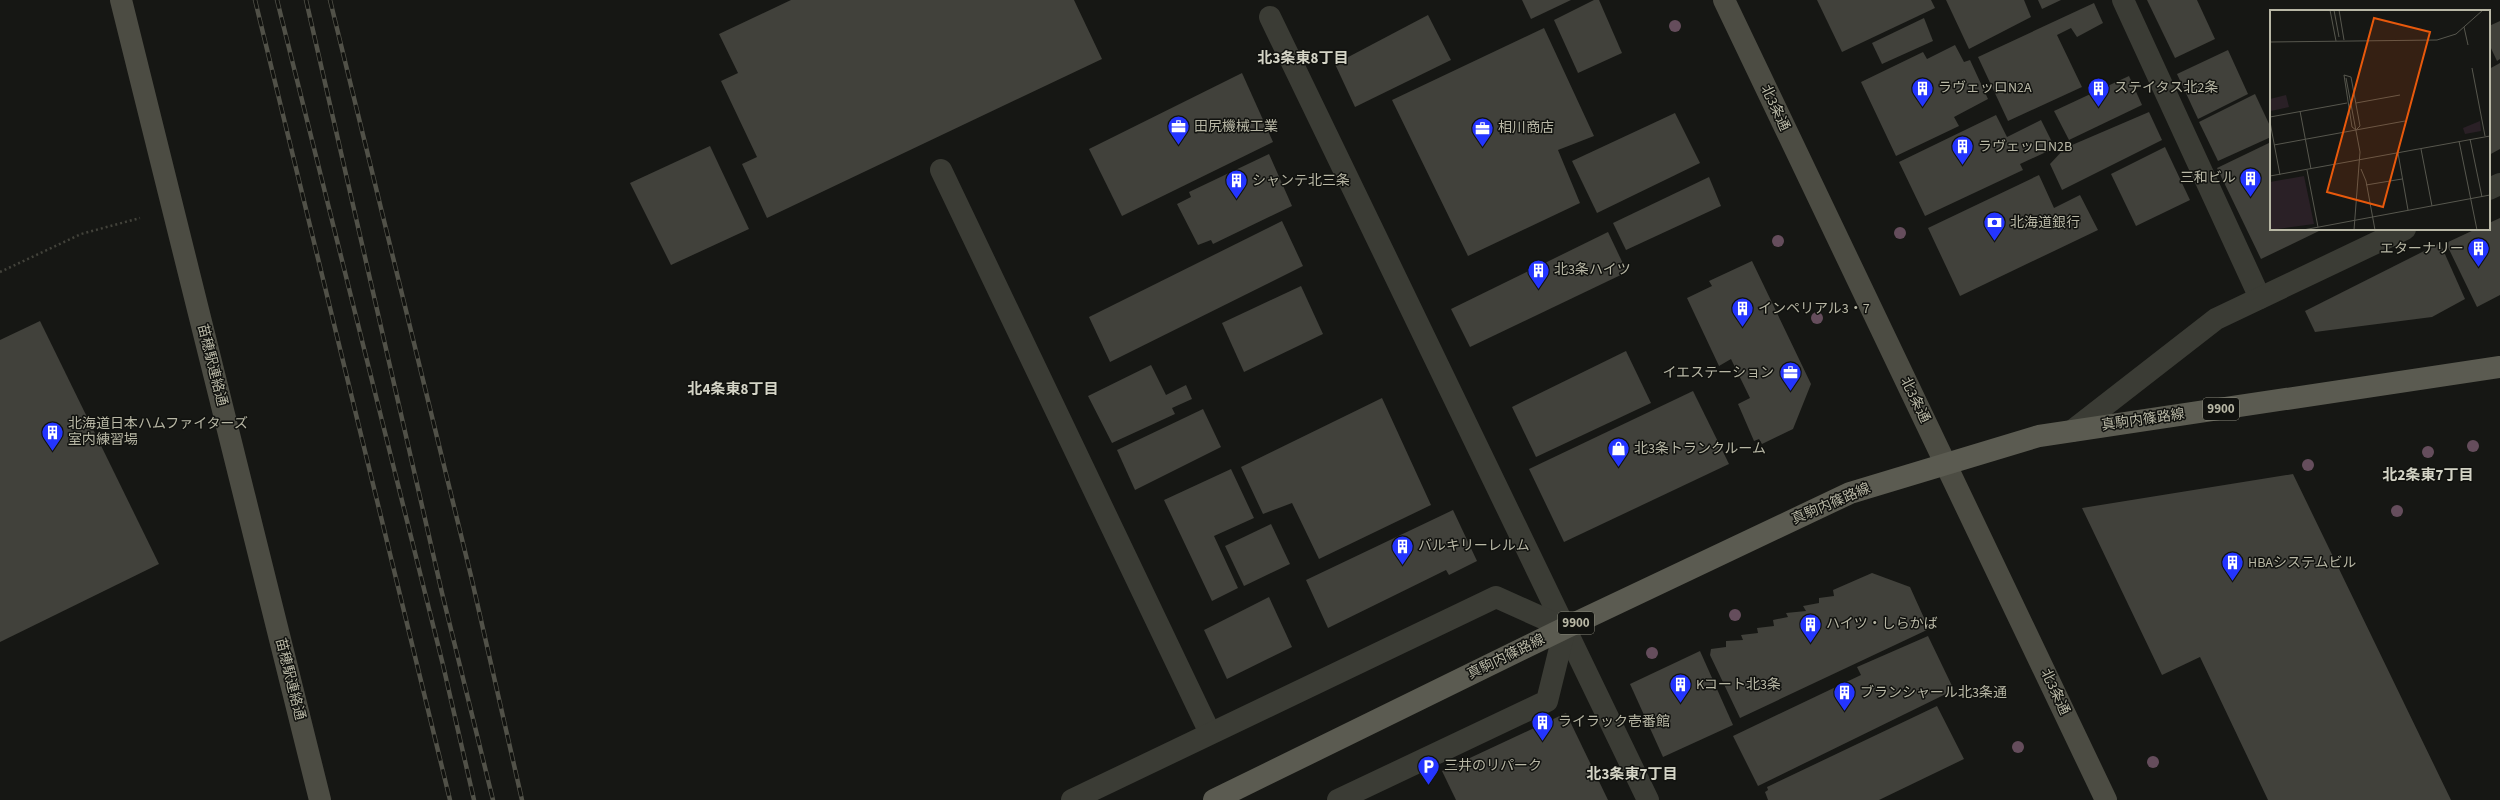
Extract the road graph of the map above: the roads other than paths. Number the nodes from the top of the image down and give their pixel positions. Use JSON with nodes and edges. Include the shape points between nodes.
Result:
{"nodes":[{"id":1,"x":121,"y":0,"type":"edge"},
{"id":2,"x":1724,"y":0,"type":"edge"},
{"id":3,"x":2123,"y":0,"type":"edge"},
{"id":4,"x":1270,"y":17,"type":"dead end"},
{"id":5,"x":941,"y":170,"type":"dead end"},
{"id":6,"x":2500,"y":184,"type":"edge"},
{"id":7,"x":2490,"y":189,"type":"edge"},
{"id":8,"x":2403,"y":230,"type":"edge"},
{"id":9,"x":2260,"y":298,"type":"junction"},
{"id":10,"x":2500,"y":367,"type":"edge"},
{"id":11,"x":2072,"y":431,"type":"junction"},
{"id":12,"x":1945,"y":463,"type":"junction"},
{"id":13,"x":1565,"y":628,"type":"junction"},
{"id":14,"x":1210,"y":733,"type":"junction"},
{"id":15,"x":320,"y":800,"type":"edge"},
{"id":16,"x":1072,"y":800,"type":"edge"},
{"id":17,"x":1214,"y":800,"type":"edge"},
{"id":18,"x":1338,"y":800,"type":"edge"},
{"id":19,"x":1648,"y":800,"type":"edge"},
{"id":20,"x":2106,"y":800,"type":"edge"}],
"edges":[{"from":1,"to":15,"type":"street","name":"苗穂駅連絡通"},
{"from":2,"to":12,"type":"street","name":"北3条通"},
{"from":3,"to":9,"type":"street"},
{"from":4,"to":13,"type":"street"},
{"from":5,"to":14,"type":"street"},
{"from":6,"to":7,"type":"street"},
{"from":8,"to":9,"type":"street"},
{"from":9,"to":11,"type":"street","via":[[2216,319]]},
{"from":10,"to":11,"type":"main road","name":"真駒内篠路線","number":"9900"},
{"from":11,"to":12,"type":"main road","name":"真駒内篠路線","number":"9900","via":[[2039,436]]},
{"from":12,"to":13,"type":"main road","name":"真駒内篠路線","number":"9900","via":[[1850,493]]},
{"from":12,"to":20,"type":"street","name":"北3条通"},
{"from":13,"to":14,"type":"street","via":[[1496,597]]},
{"from":13,"to":17,"type":"main road","name":"真駒内篠路線","number":"9900"},
{"from":13,"to":18,"type":"street","via":[[1547,700]]},
{"from":13,"to":19,"type":"street"},
{"from":14,"to":16,"type":"street"}]}
